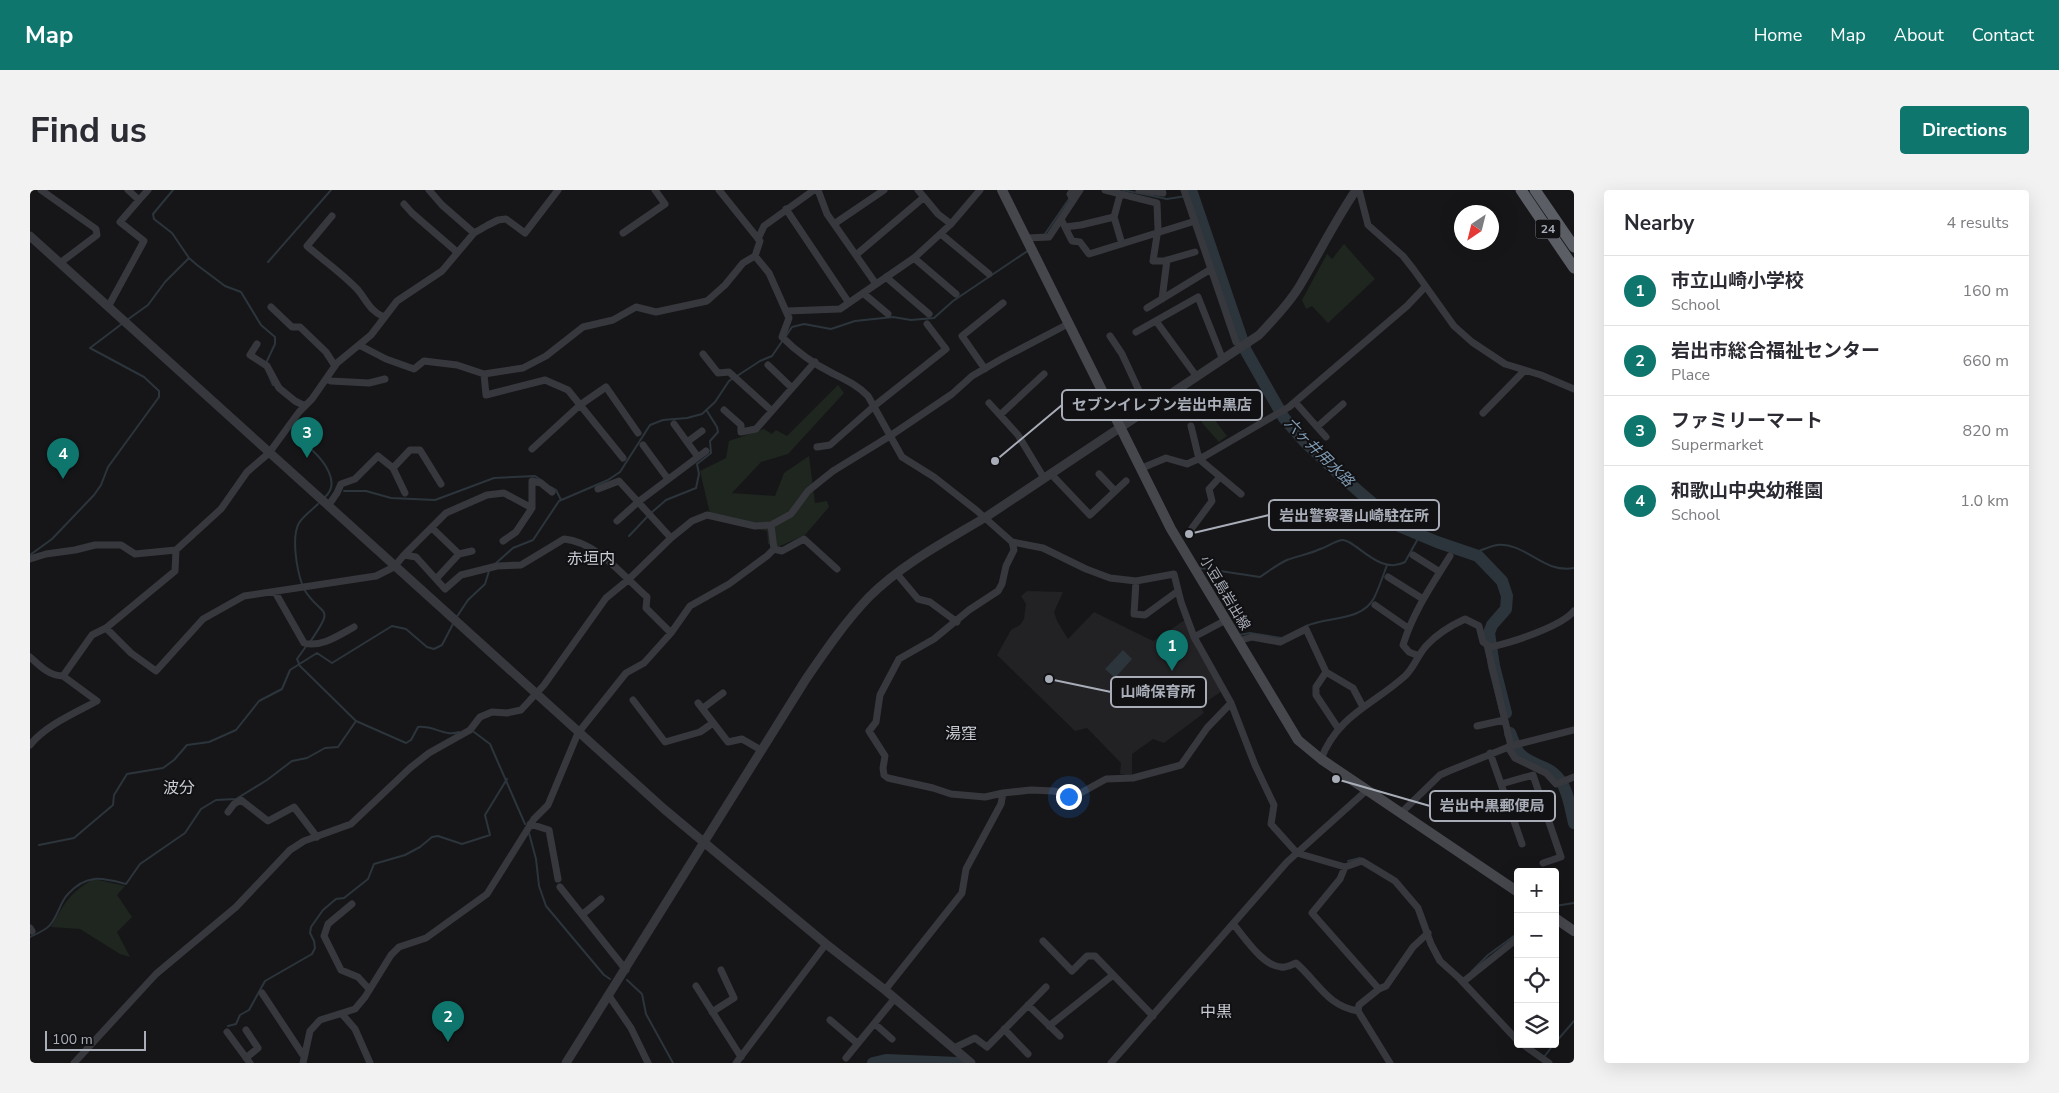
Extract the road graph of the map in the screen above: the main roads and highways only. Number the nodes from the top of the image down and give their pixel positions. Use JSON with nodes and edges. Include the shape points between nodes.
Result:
{"nodes":[{"id":1,"x":1002,"y":190,"type":"edge"},
{"id":2,"x":1521,"y":190,"type":"edge"},
{"id":3,"x":1535,"y":190,"type":"edge"},
{"id":4,"x":1574,"y":247,"type":"edge"},
{"id":5,"x":1574,"y":268,"type":"edge"},
{"id":6,"x":1514,"y":889,"type":"edge"},
{"id":7,"x":1559,"y":921,"type":"edge"},
{"id":8,"x":1574,"y":931,"type":"edge"}],
"edges":[{"from":1,"to":6,"type":"main road","name":"小豆島岩出線","via":[[1171,528],[1298,740],[1321,759]]},
{"from":2,"to":5,"type":"highway","number":"24"},
{"from":3,"to":4,"type":"highway","number":"24"},
{"from":7,"to":8,"type":"main road"}]}
